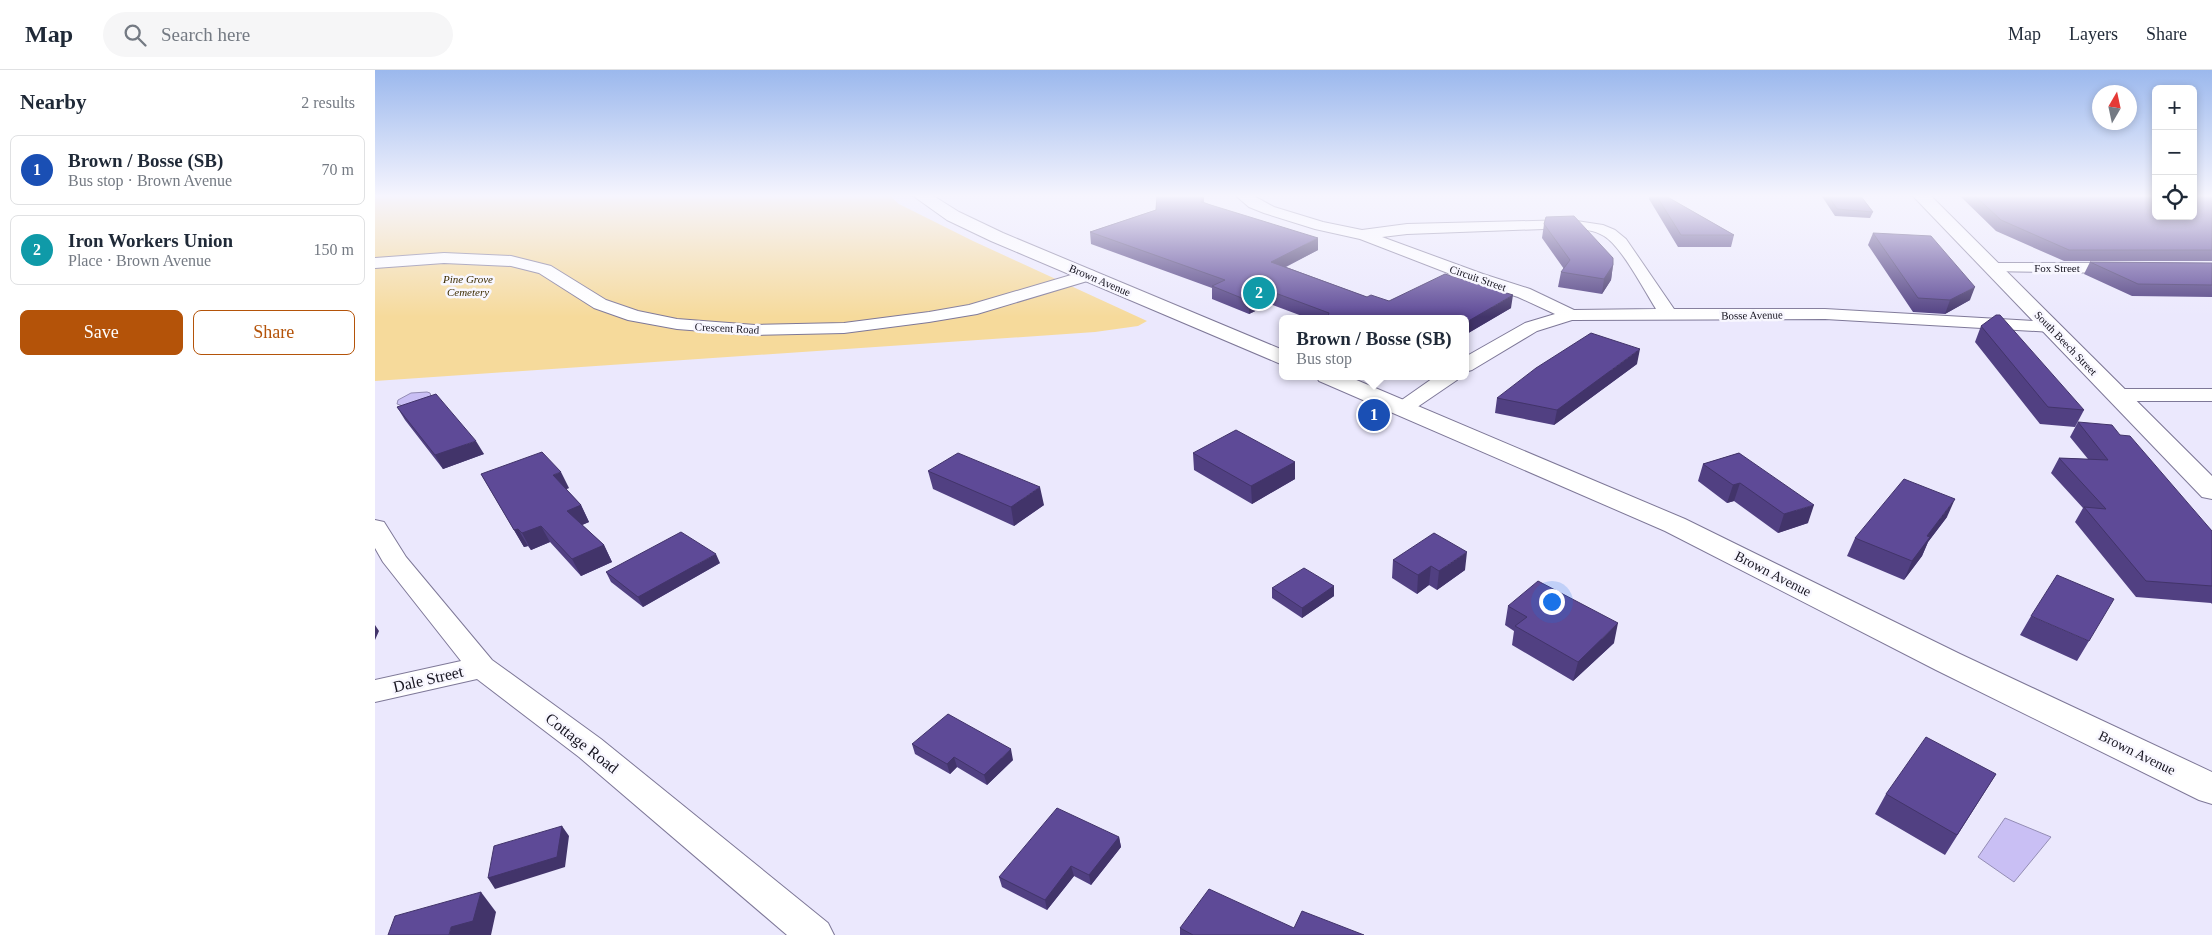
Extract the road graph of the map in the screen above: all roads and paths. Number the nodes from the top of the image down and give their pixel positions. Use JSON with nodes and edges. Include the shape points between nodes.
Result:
{"nodes":[{"id":1,"x":997,"y":235,"type":"edge"},
{"id":2,"x":1365,"y":235,"type":"edge"},
{"id":3,"x":1614,"y":235,"type":"edge"},
{"id":4,"x":1960,"y":235,"type":"edge"},
{"id":5,"x":375,"y":263,"type":"edge"},
{"id":6,"x":1992,"y":268,"type":"junction"},
{"id":7,"x":2132,"y":268,"type":"edge"},
{"id":8,"x":1087,"y":275,"type":"junction"},
{"id":9,"x":1571,"y":315,"type":"junction"},
{"id":10,"x":1669,"y":316,"type":"junction"},
{"id":11,"x":2051,"y":327,"type":"junction"},
{"id":12,"x":1279,"y":356,"type":"edge"},
{"id":13,"x":1469,"y":363,"type":"edge"},
{"id":14,"x":1336,"y":380,"type":"edge"},
{"id":15,"x":1445,"y":380,"type":"edge"},
{"id":16,"x":2117,"y":395,"type":"junction"},
{"id":17,"x":2212,"y":395,"type":"edge"},
{"id":18,"x":1403,"y":408,"type":"junction"},
{"id":19,"x":2212,"y":491,"type":"edge"},
{"id":20,"x":375,"y":527,"type":"edge"},
{"id":21,"x":482,"y":667,"type":"junction"},
{"id":22,"x":375,"y":691,"type":"edge"},
{"id":23,"x":2212,"y":789,"type":"edge"},
{"id":24,"x":815,"y":935,"type":"edge"}],
"edges":[{"from":1,"to":8,"type":"main road","name":"Brown Avenue"},
{"from":2,"to":9,"type":"street","name":"Circuit Street","via":[[1524,293]]},
{"from":3,"to":10,"type":"street"},
{"from":4,"to":6,"type":"main road","name":"South Beech Street"},
{"from":5,"to":8,"type":"street","name":"Crescent Road","via":[[444,258],[511,261],[545,269],[600,304],[634,316],[677,324],[755,330],[844,328],[929,317],[971,310]]},
{"from":6,"to":7,"type":"street","name":"Fox Street"},
{"from":6,"to":11,"type":"main road","name":"South Beech Street"},
{"from":8,"to":12,"type":"main road","name":"Brown Avenue"},
{"from":9,"to":10,"type":"street","name":"Bosse Avenue"},
{"from":9,"to":13,"type":"street","name":"Bosse Avenue","via":[[1531,327]]},
{"from":10,"to":11,"type":"street","name":"Bosse Avenue","via":[[1825,314]]},
{"from":11,"to":16,"type":"main road","name":"South Beech Street"},
{"from":14,"to":18,"type":"main road","name":"Brown Avenue"},
{"from":15,"to":18,"type":"street"},
{"from":16,"to":17,"type":"street"},
{"from":16,"to":19,"type":"main road","name":"South Beech Street"},
{"from":18,"to":23,"type":"main road","name":"Brown Avenue","via":[[1675,525],[1948,662]]},
{"from":20,"to":21,"type":"street","name":"Cottage Road","via":[[396,562]]},
{"from":21,"to":22,"type":"street","name":"Dale Street"},
{"from":21,"to":24,"type":"street","name":"Cottage Road","via":[[590,748]]}]}
